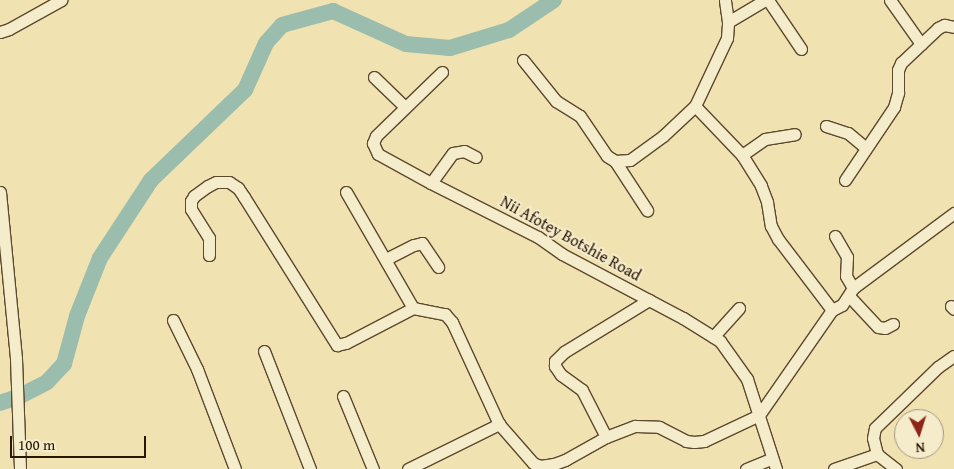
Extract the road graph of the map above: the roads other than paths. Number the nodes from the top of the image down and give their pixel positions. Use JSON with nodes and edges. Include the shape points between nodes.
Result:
{"nodes":[{"id":1,"x":61,"y":0,"type":"edge"},
{"id":2,"x":725,"y":0,"type":"edge"},
{"id":3,"x":766,"y":0,"type":"edge"},
{"id":4,"x":890,"y":0,"type":"edge"},
{"id":5,"x":728,"y":22,"type":"junction"},
{"id":6,"x":954,"y":27,"type":"edge"},
{"id":7,"x":0,"y":32,"type":"edge"},
{"id":8,"x":921,"y":44,"type":"junction"},
{"id":9,"x":801,"y":49,"type":"dead end"},
{"id":10,"x":523,"y":60,"type":"dead end"},
{"id":11,"x":442,"y":72,"type":"dead end"},
{"id":12,"x":374,"y":77,"type":"dead end"},
{"id":13,"x":694,"y":106,"type":"junction"},
{"id":14,"x":405,"y":107,"type":"junction"},
{"id":15,"x":826,"y":126,"type":"dead end"},
{"id":16,"x":795,"y":134,"type":"dead end"},
{"id":17,"x":866,"y":148,"type":"junction"},
{"id":18,"x":742,"y":154,"type":"junction"},
{"id":19,"x":476,"y":156,"type":"dead end"},
{"id":20,"x":615,"y":161,"type":"junction"},
{"id":21,"x":845,"y":180,"type":"dead end"},
{"id":22,"x":431,"y":184,"type":"junction"},
{"id":23,"x":0,"y":192,"type":"edge"},
{"id":24,"x":346,"y":192,"type":"dead end"},
{"id":25,"x":1,"y":207,"type":"edge"},
{"id":26,"x":647,"y":210,"type":"dead end"},
{"id":27,"x":954,"y":213,"type":"edge"},
{"id":28,"x":835,"y":236,"type":"dead end"},
{"id":29,"x":208,"y":255,"type":"dead end"},
{"id":30,"x":386,"y":259,"type":"junction"},
{"id":31,"x":438,"y":267,"type":"dead end"},
{"id":32,"x":851,"y":292,"type":"junction"},
{"id":33,"x":649,"y":300,"type":"junction"},
{"id":34,"x":413,"y":308,"type":"junction"},
{"id":35,"x":739,"y":308,"type":"dead end"},
{"id":36,"x":832,"y":310,"type":"junction"},
{"id":37,"x":173,"y":320,"type":"dead end"},
{"id":38,"x":893,"y":324,"type":"dead end"},
{"id":39,"x":713,"y":337,"type":"junction"},
{"id":40,"x":264,"y":351,"type":"dead end"},
{"id":41,"x":954,"y":356,"type":"edge"},
{"id":42,"x":343,"y":396,"type":"dead end"},
{"id":43,"x":759,"y":415,"type":"junction"},
{"id":44,"x":498,"y":424,"type":"junction"},
{"id":45,"x":606,"y":437,"type":"junction"},
{"id":46,"x":877,"y":454,"type":"junction"},
{"id":47,"x":773,"y":464,"type":"edge"},
{"id":48,"x":20,"y":469,"type":"edge"},
{"id":49,"x":235,"y":469,"type":"edge"},
{"id":50,"x":310,"y":469,"type":"edge"},
{"id":51,"x":373,"y":469,"type":"edge"},
{"id":52,"x":408,"y":469,"type":"edge"},
{"id":53,"x":746,"y":469,"type":"edge"},
{"id":54,"x":834,"y":469,"type":"edge"},
{"id":55,"x":896,"y":469,"type":"edge"}],
"edges":[{"from":1,"to":7,"type":"street"},
{"from":2,"to":5,"type":"street"},
{"from":3,"to":5,"type":"street"},
{"from":3,"to":9,"type":"street"},
{"from":4,"to":8,"type":"street"},
{"from":5,"to":13,"type":"street","via":[[724,46]]},
{"from":6,"to":8,"type":"street","via":[[944,25]]},
{"from":8,"to":17,"type":"street","via":[[901,63],[894,107]]},
{"from":10,"to":20,"type":"street","via":[[556,101],[580,116],[607,156]]},
{"from":11,"to":14,"type":"street","name":"Nii Afotey Botshie Road"},
{"from":12,"to":14,"type":"street"},
{"from":13,"to":18,"type":"street"},
{"from":13,"to":20,"type":"street","via":[[647,149],[630,160]]},
{"from":14,"to":22,"type":"street","name":"Nii Afotey Botshie Road","via":[[376,136],[374,147],[385,158]]},
{"from":15,"to":17,"type":"street","via":[[848,133]]},
{"from":16,"to":18,"type":"street","via":[[765,139]]},
{"from":17,"to":21,"type":"street"},
{"from":18,"to":36,"type":"street","via":[[761,186],[771,226],[778,239]]},
{"from":19,"to":22,"type":"street","via":[[464,151],[453,153]]},
{"from":20,"to":26,"type":"street"},
{"from":22,"to":33,"type":"street","name":"Nii Afotey Botshie Road","via":[[492,212]]},
{"from":23,"to":25,"type":"street"},
{"from":24,"to":30,"type":"street"},
{"from":25,"to":48,"type":"street","via":[[17,374]]},
{"from":27,"to":32,"type":"street"},
{"from":28,"to":32,"type":"street","via":[[847,257],[846,276]]},
{"from":29,"to":34,"type":"street","via":[[209,238],[191,209],[191,202],[208,186],[229,182],[244,197],[337,345]]},
{"from":30,"to":31,"type":"street","via":[[422,243]]},
{"from":30,"to":34,"type":"street"},
{"from":32,"to":36,"type":"street","via":[[842,305]]},
{"from":32,"to":38,"type":"street","via":[[878,326],[885,328]]},
{"from":33,"to":39,"type":"street","name":"Nii Afotey Botshie Road"},
{"from":33,"to":45,"type":"street","via":[[554,361],[561,375],[580,388]]},
{"from":34,"to":44,"type":"street","via":[[438,311],[452,322]]},
{"from":35,"to":39,"type":"street"},
{"from":36,"to":43,"type":"street"},
{"from":37,"to":49,"type":"street","via":[[197,369]]},
{"from":39,"to":43,"type":"street","name":"Nii Afotey Botshie Road","via":[[720,341],[747,378]]},
{"from":40,"to":50,"type":"street"},
{"from":41,"to":46,"type":"street","via":[[879,423],[872,438]]},
{"from":42,"to":51,"type":"street"},
{"from":43,"to":45,"type":"street","via":[[704,441],[686,441],[659,427],[644,425]]},
{"from":43,"to":47,"type":"street","name":"Nii Afotey Botshie Road"},
{"from":44,"to":45,"type":"street","via":[[533,463],[540,466],[565,460]]},
{"from":44,"to":52,"type":"street"},
{"from":46,"to":54,"type":"street"},
{"from":46,"to":55,"type":"street"},
{"from":47,"to":53,"type":"street"}]}
